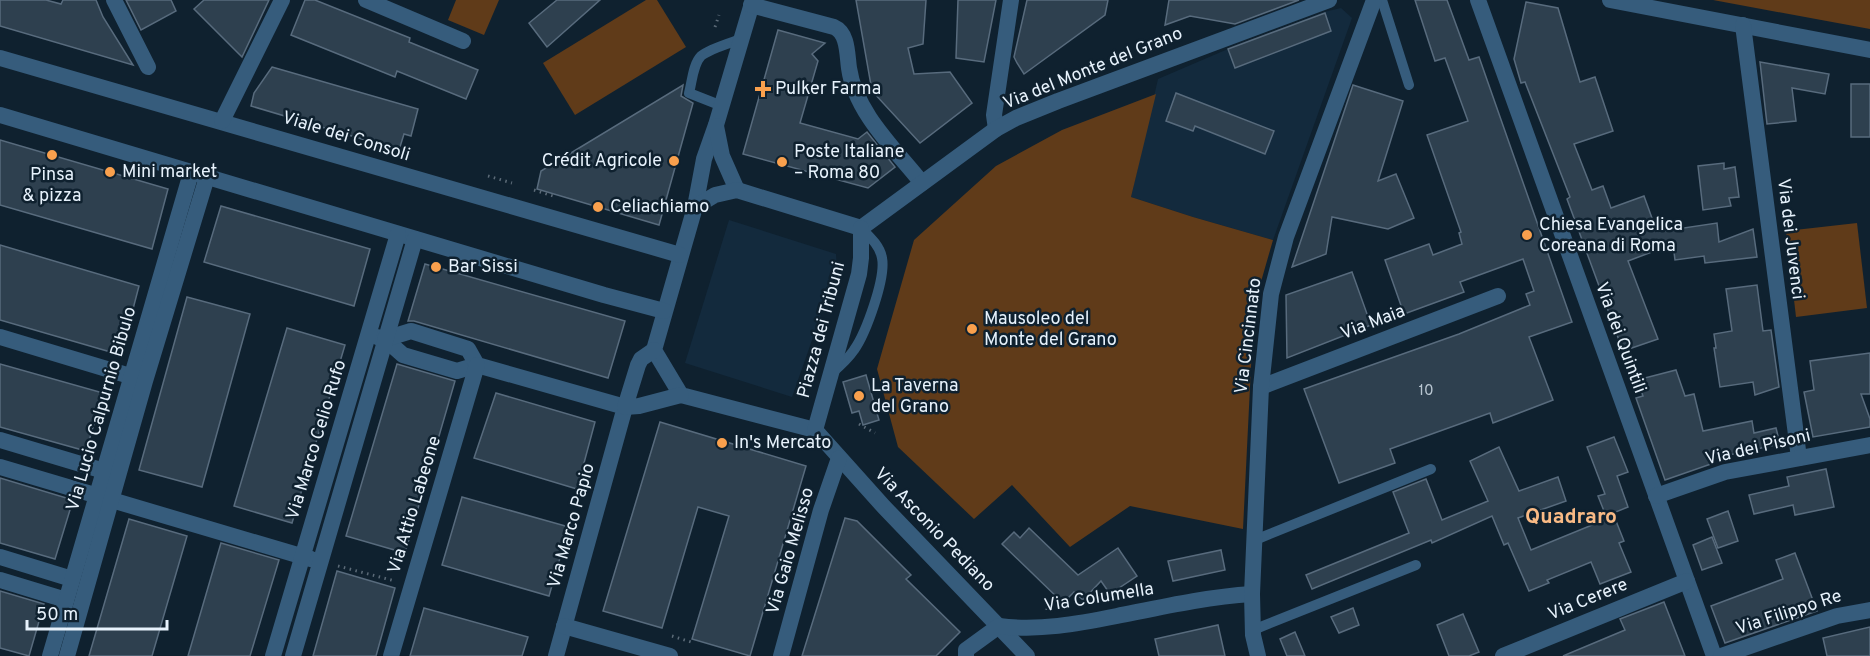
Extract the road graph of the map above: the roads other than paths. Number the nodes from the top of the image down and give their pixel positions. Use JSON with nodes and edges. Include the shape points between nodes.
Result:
{"nodes":[{"id":1,"x":114,"y":0,"type":"edge"},
{"id":2,"x":282,"y":0,"type":"edge"},
{"id":3,"x":366,"y":0,"type":"edge"},
{"id":4,"x":1011,"y":0,"type":"edge"},
{"id":5,"x":1329,"y":0,"type":"edge"},
{"id":6,"x":1374,"y":0,"type":"edge"},
{"id":7,"x":1382,"y":0,"type":"edge"},
{"id":8,"x":1478,"y":0,"type":"edge"},
{"id":9,"x":1610,"y":0,"type":"edge"},
{"id":10,"x":752,"y":2,"type":"edge"},
{"id":11,"x":1743,"y":25,"type":"junction"},
{"id":12,"x":741,"y":39,"type":"junction"},
{"id":13,"x":463,"y":42,"type":"dead end"},
{"id":14,"x":1870,"y":50,"type":"edge"},
{"id":15,"x":0,"y":58,"type":"edge"},
{"id":16,"x":148,"y":68,"type":"dead end"},
{"id":17,"x":1409,"y":85,"type":"dead end"},
{"id":18,"x":722,"y":106,"type":"junction"},
{"id":19,"x":0,"y":115,"type":"edge"},
{"id":20,"x":222,"y":121,"type":"junction"},
{"id":21,"x":716,"y":125,"type":"junction"},
{"id":22,"x":996,"y":129,"type":"junction"},
{"id":23,"x":199,"y":175,"type":"junction"},
{"id":24,"x":922,"y":183,"type":"junction"},
{"id":25,"x":737,"y":190,"type":"junction"},
{"id":26,"x":695,"y":207,"type":"junction"},
{"id":27,"x":861,"y":228,"type":"junction"},
{"id":28,"x":398,"y":234,"type":"junction"},
{"id":29,"x":415,"y":239,"type":"junction"},
{"id":30,"x":680,"y":255,"type":"junction"},
{"id":31,"x":1498,"y":296,"type":"dead end"},
{"id":32,"x":664,"y":311,"type":"junction"},
{"id":33,"x":0,"y":337,"type":"edge"},
{"id":34,"x":377,"y":337,"type":"junction"},
{"id":35,"x":654,"y":350,"type":"junction"},
{"id":36,"x":477,"y":365,"type":"junction"},
{"id":37,"x":138,"y":379,"type":"junction"},
{"id":38,"x":1262,"y":387,"type":"junction"},
{"id":39,"x":681,"y":395,"type":"junction"},
{"id":40,"x":625,"y":407,"type":"junction"},
{"id":41,"x":815,"y":430,"type":"junction"},
{"id":42,"x":0,"y":440,"type":"edge"},
{"id":43,"x":1870,"y":445,"type":"edge"},
{"id":44,"x":839,"y":458,"type":"junction"},
{"id":45,"x":1799,"y":458,"type":"junction"},
{"id":46,"x":0,"y":467,"type":"edge"},
{"id":47,"x":1431,"y":469,"type":"dead end"},
{"id":48,"x":104,"y":471,"type":"junction"},
{"id":49,"x":1656,"y":496,"type":"junction"},
{"id":50,"x":104,"y":498,"type":"junction"},
{"id":51,"x":1255,"y":540,"type":"junction"},
{"id":52,"x":302,"y":556,"type":"junction"},
{"id":53,"x":0,"y":557,"type":"edge"},
{"id":54,"x":320,"y":561,"type":"junction"},
{"id":55,"x":1416,"y":565,"type":"dead end"},
{"id":56,"x":72,"y":579,"type":"junction"},
{"id":57,"x":0,"y":580,"type":"edge"},
{"id":58,"x":1687,"y":581,"type":"junction"},
{"id":59,"x":1252,"y":594,"type":"junction"},
{"id":60,"x":66,"y":600,"type":"junction"},
{"id":61,"x":1870,"y":610,"type":"edge"},
{"id":62,"x":564,"y":626,"type":"junction"},
{"id":63,"x":999,"y":626,"type":"junction"},
{"id":64,"x":1253,"y":630,"type":"junction"},
{"id":65,"x":50,"y":656,"type":"edge"},
{"id":66,"x":67,"y":656,"type":"edge"},
{"id":67,"x":273,"y":656,"type":"edge"},
{"id":68,"x":293,"y":656,"type":"edge"},
{"id":69,"x":391,"y":656,"type":"edge"},
{"id":70,"x":556,"y":656,"type":"edge"},
{"id":71,"x":670,"y":656,"type":"edge"},
{"id":72,"x":781,"y":656,"type":"edge"},
{"id":73,"x":966,"y":656,"type":"edge"},
{"id":74,"x":1027,"y":656,"type":"edge"},
{"id":75,"x":1258,"y":656,"type":"edge"},
{"id":76,"x":1503,"y":656,"type":"edge"},
{"id":77,"x":1714,"y":656,"type":"edge"},
{"id":78,"x":1720,"y":656,"type":"edge"}],
"edges":[{"from":1,"to":16,"type":"street"},
{"from":2,"to":20,"type":"street"},
{"from":3,"to":13,"type":"street"},
{"from":4,"to":22,"type":"street","via":[[994,115]]},
{"from":5,"to":22,"type":"street","name":"Via del Monte del Grano","via":[[1058,101]]},
{"from":6,"to":38,"type":"street","name":"Via Cincinnato","via":[[1277,265]]},
{"from":7,"to":17,"type":"lane"},
{"from":8,"to":49,"type":"street","name":"Via dei Quintili"},
{"from":9,"to":11,"type":"street"},
{"from":10,"to":12,"type":"street"},
{"from":10,"to":24,"type":"street","via":[[841,31],[851,81],[861,104]]},
{"from":11,"to":14,"type":"street"},
{"from":11,"to":45,"type":"street","name":"Via dei Juvenci"},
{"from":12,"to":18,"type":"street"},
{"from":12,"to":18,"type":"lane","via":[[708,52],[697,63],[689,93]]},
{"from":15,"to":20,"type":"street","name":"Viale dei Consoli"},
{"from":18,"to":21,"type":"street"},
{"from":19,"to":23,"type":"street"},
{"from":20,"to":30,"type":"street","name":"Viale dei Consoli"},
{"from":21,"to":25,"type":"street","via":[[722,156]]},
{"from":21,"to":26,"type":"street","via":[[704,159]]},
{"from":22,"to":24,"type":"street","name":"Via del Monte del Grano"},
{"from":23,"to":28,"type":"street"},
{"from":23,"to":37,"type":"street","name":"Via Lucio Calpurnio Bibulo"},
{"from":24,"to":27,"type":"street","name":"Via del Monte del Grano"},
{"from":25,"to":26,"type":"street","via":[[715,195]]},
{"from":25,"to":27,"type":"street"},
{"from":26,"to":30,"type":"street"},
{"from":27,"to":41,"type":"street","name":"Piazza dei Tribuni","via":[[859,274]]},
{"from":28,"to":29,"type":"street"},
{"from":28,"to":34,"type":"street","name":"Via Marco Celio Rufo"},
{"from":29,"to":32,"type":"street"},
{"from":29,"to":34,"type":"street","name":"Via Marco Celio Rufo"},
{"from":30,"to":32,"type":"street"},
{"from":31,"to":38,"type":"street","name":"Via Maia"},
{"from":32,"to":35,"type":"street"},
{"from":33,"to":37,"type":"street"},
{"from":34,"to":36,"type":"street","via":[[403,355],[457,371]]},
{"from":34,"to":36,"type":"street","via":[[411,331],[468,349]]},
{"from":34,"to":52,"type":"street","name":"Via Marco Celio Rufo"},
{"from":34,"to":54,"type":"street","name":"Via Marco Celio Rufo"},
{"from":35,"to":39,"type":"street"},
{"from":35,"to":40,"type":"street","name":"Via Marco Papio","via":[[641,359]]},
{"from":36,"to":40,"type":"street"},
{"from":36,"to":69,"type":"street","name":"Via Attio Labeone"},
{"from":37,"to":48,"type":"street","name":"Via Lucio Calpurnio Bibulo"},
{"from":37,"to":50,"type":"street","name":"Via Lucio Calpurnio Bibulo"},
{"from":38,"to":51,"type":"street","name":"Via Cincinnato"},
{"from":39,"to":40,"type":"street"},
{"from":39,"to":41,"type":"street"},
{"from":40,"to":62,"type":"street","name":"Via Marco Papio"},
{"from":41,"to":44,"type":"street","name":"Via Asconio Pediano"},
{"from":42,"to":48,"type":"street"},
{"from":43,"to":45,"type":"street","name":"Via dei Pisoni"},
{"from":44,"to":63,"type":"street","name":"Via Asconio Pediano"},
{"from":44,"to":72,"type":"street","name":"Via Gaio Melisso"},
{"from":45,"to":49,"type":"street","name":"Via dei Pisoni","via":[[1725,472]]},
{"from":46,"to":50,"type":"street"},
{"from":47,"to":51,"type":"lane"},
{"from":48,"to":50,"type":"street","name":"Via Lucio Calpurnio Bibulo"},
{"from":49,"to":58,"type":"street","name":"Via dei Quintili"},
{"from":50,"to":52,"type":"street"},
{"from":50,"to":56,"type":"street","name":"Via Lucio Calpurnio Bibulo"},
{"from":50,"to":66,"type":"street","name":"Via Lucio Calpurnio Bibulo"},
{"from":51,"to":59,"type":"street","name":"Via Cincinnato"},
{"from":52,"to":54,"type":"street"},
{"from":52,"to":67,"type":"street","name":"Via Marco Celio Rufo"},
{"from":53,"to":56,"type":"street"},
{"from":54,"to":68,"type":"street","name":"Via Marco Celio Rufo"},
{"from":55,"to":64,"type":"lane"},
{"from":56,"to":60,"type":"street","name":"Via Lucio Calpurnio Bibulo"},
{"from":57,"to":60,"type":"street"},
{"from":58,"to":76,"type":"street","name":"Via Cerere"},
{"from":58,"to":77,"type":"street","name":"Via dei Quintili"},
{"from":59,"to":63,"type":"street","name":"Via Columella","via":[[1220,596],[1064,626]]},
{"from":59,"to":64,"type":"street","name":"Via Cincinnato"},
{"from":60,"to":65,"type":"street","name":"Via Lucio Calpurnio Bibulo"},
{"from":61,"to":78,"type":"street","name":"Via Filippo Re","via":[[1837,616]]},
{"from":62,"to":70,"type":"street","name":"Via Marco Papio"},
{"from":62,"to":71,"type":"street"},
{"from":63,"to":73,"type":"street","via":[[966,650]]},
{"from":63,"to":74,"type":"street","name":"Via Asconio Pediano"},
{"from":64,"to":75,"type":"street","name":"Via Cincinnato"}]}
